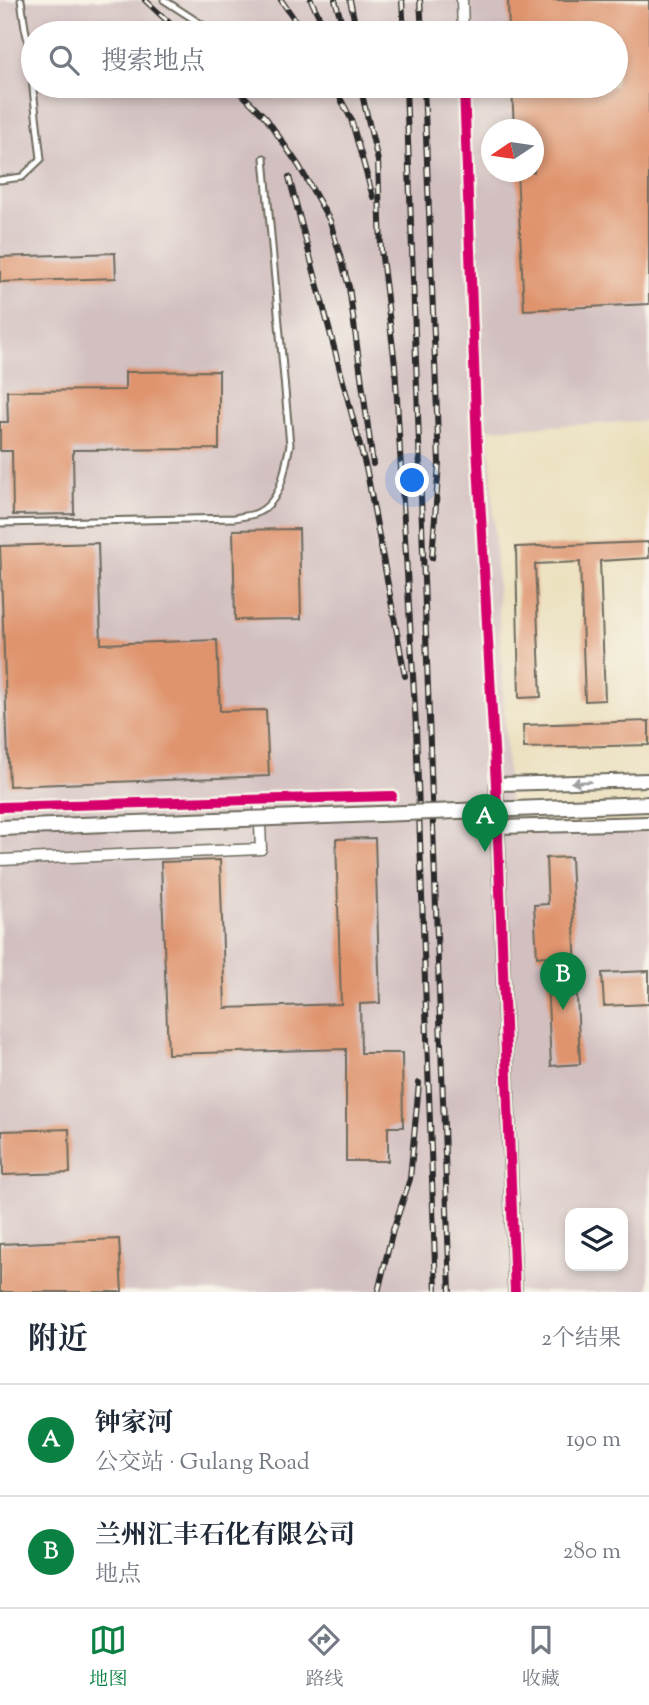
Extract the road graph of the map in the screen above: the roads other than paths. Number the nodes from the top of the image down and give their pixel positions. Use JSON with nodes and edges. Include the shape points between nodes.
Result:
{"nodes":[{"id":1,"x":21,"y":0,"type":"edge"},
{"id":2,"x":164,"y":0,"type":"edge"},
{"id":3,"x":461,"y":0,"type":"edge"},
{"id":4,"x":24,"y":21,"type":"edge"},
{"id":5,"x":196,"y":21,"type":"edge"},
{"id":6,"x":462,"y":21,"type":"edge"},
{"id":7,"x":34,"y":98,"type":"edge"},
{"id":8,"x":464,"y":98,"type":"edge"},
{"id":9,"x":264,"y":158,"type":"dead end"},
{"id":10,"x":0,"y":180,"type":"edge"},
{"id":11,"x":0,"y":523,"type":"edge"},
{"id":12,"x":649,"y":780,"type":"edge"},
{"id":13,"x":496,"y":785,"type":"junction"},
{"id":14,"x":392,"y":796,"type":"dead end"},
{"id":15,"x":259,"y":799,"type":"junction"},
{"id":16,"x":649,"y":804,"type":"edge"},
{"id":17,"x":0,"y":807,"type":"edge"},
{"id":18,"x":649,"y":823,"type":"edge"},
{"id":19,"x":498,"y":827,"type":"junction"},
{"id":20,"x":0,"y":828,"type":"edge"},
{"id":21,"x":0,"y":860,"type":"edge"},
{"id":22,"x":515,"y":1292,"type":"edge"}],
"edges":[{"from":1,"to":4,"type":"lane"},
{"from":2,"to":5,"type":"lane"},
{"from":3,"to":6,"type":"street"},
{"from":7,"to":10,"type":"lane","via":[[41,159],[22,177]]},
{"from":8,"to":13,"type":"street"},
{"from":9,"to":11,"type":"lane","via":[[290,445],[275,499],[258,513],[235,518]]},
{"from":12,"to":13,"type":"street","one_way":true},
{"from":13,"to":19,"type":"street"},
{"from":14,"to":15,"type":"street"},
{"from":15,"to":17,"type":"street"},
{"from":15,"to":21,"type":"street","via":[[261,849]]},
{"from":16,"to":20,"type":"main road","bridge":true},
{"from":18,"to":19,"type":"street"},
{"from":19,"to":22,"type":"street"}]}
